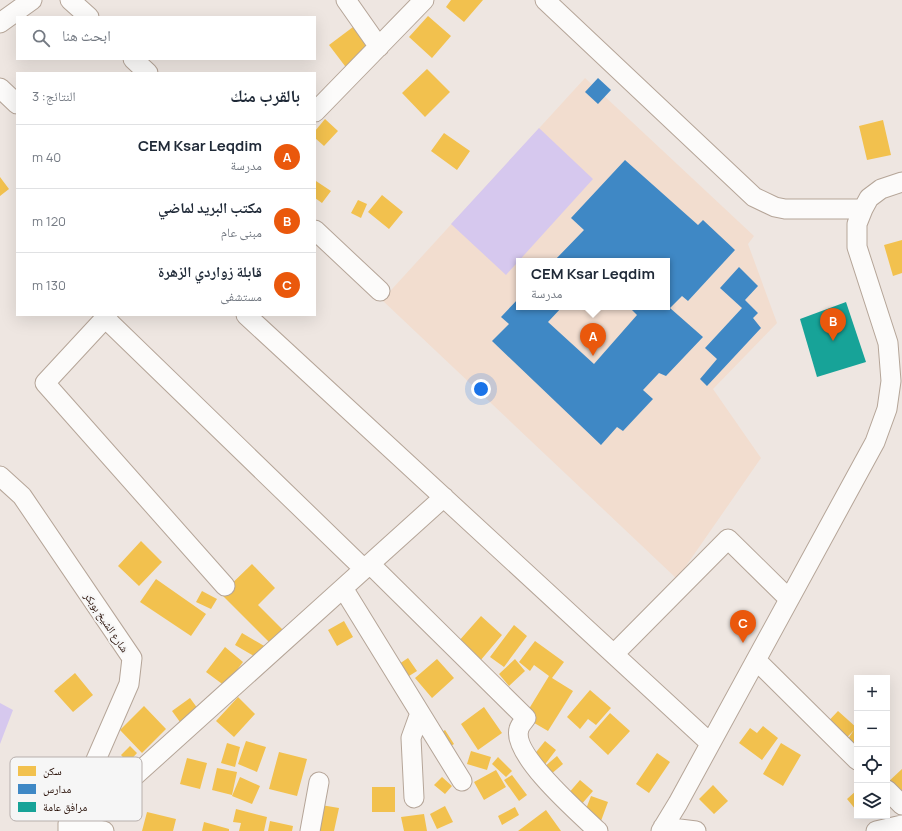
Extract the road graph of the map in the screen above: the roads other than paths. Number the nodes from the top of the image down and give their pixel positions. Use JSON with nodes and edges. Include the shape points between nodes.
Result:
{"nodes":[{"id":1,"x":32,"y":0,"type":"edge"},
{"id":2,"x":70,"y":0,"type":"edge"},
{"id":3,"x":346,"y":0,"type":"edge"},
{"id":4,"x":424,"y":0,"type":"edge"},
{"id":5,"x":545,"y":0,"type":"edge"},
{"id":6,"x":87,"y":16,"type":"edge"},
{"id":7,"x":0,"y":23,"type":"edge"},
{"id":8,"x":379,"y":47,"type":"junction"},
{"id":9,"x":134,"y":60,"type":"edge"},
{"id":10,"x":147,"y":72,"type":"edge"},
{"id":11,"x":0,"y":88,"type":"edge"},
{"id":12,"x":16,"y":103,"type":"edge"},
{"id":13,"x":316,"y":111,"type":"edge"},
{"id":14,"x":902,"y":182,"type":"edge"},
{"id":15,"x":863,"y":209,"type":"junction"},
{"id":16,"x":316,"y":231,"type":"edge"},
{"id":17,"x":380,"y":291,"type":"dead end"},
{"id":18,"x":247,"y":316,"type":"edge"},
{"id":19,"x":107,"y":317,"type":"edge"},
{"id":20,"x":897,"y":384,"type":"edge"},
{"id":21,"x":0,"y":476,"type":"edge"},
{"id":22,"x":444,"y":498,"type":"junction"},
{"id":23,"x":367,"y":567,"type":"junction"},
{"id":24,"x":225,"y":586,"type":"dead end"},
{"id":25,"x":343,"y":588,"type":"junction"},
{"id":26,"x":789,"y":599,"type":"junction"},
{"id":27,"x":614,"y":654,"type":"junction"},
{"id":28,"x":756,"y":660,"type":"junction"},
{"id":29,"x":420,"y":713,"type":"junction"},
{"id":30,"x":710,"y":743,"type":"junction"},
{"id":31,"x":98,"y":757,"type":"edge"},
{"id":32,"x":854,"y":757,"type":"edge"},
{"id":33,"x":142,"y":769,"type":"edge"},
{"id":34,"x":462,"y":781,"type":"dead end"},
{"id":35,"x":319,"y":782,"type":"dead end"},
{"id":36,"x":890,"y":793,"type":"edge"},
{"id":37,"x":414,"y":798,"type":"dead end"},
{"id":38,"x":902,"y":805,"type":"edge"},
{"id":39,"x":902,"y":825,"type":"edge"},
{"id":40,"x":68,"y":827,"type":"edge"},
{"id":41,"x":662,"y":829,"type":"edge"},
{"id":42,"x":104,"y":831,"type":"edge"},
{"id":43,"x":310,"y":831,"type":"edge"},
{"id":44,"x":598,"y":831,"type":"edge"},
{"id":45,"x":696,"y":831,"type":"edge"},
{"id":46,"x":876,"y":831,"type":"edge"}],
"edges":[{"from":1,"to":7,"type":"street"},
{"from":2,"to":6,"type":"street"},
{"from":3,"to":8,"type":"street"},
{"from":4,"to":8,"type":"street"},
{"from":5,"to":15,"type":"street","via":[[754,197],[774,207],[786,209]]},
{"from":8,"to":13,"type":"street"},
{"from":9,"to":10,"type":"street"},
{"from":11,"to":12,"type":"street"},
{"from":14,"to":15,"type":"street","via":[[881,189],[869,198]]},
{"from":15,"to":20,"type":"street","via":[[857,224],[857,247],[888,343]]},
{"from":16,"to":17,"type":"street"},
{"from":18,"to":22,"type":"street"},
{"from":19,"to":23,"type":"street"},
{"from":19,"to":24,"type":"street","via":[[45,383]]},
{"from":20,"to":26,"type":"street","via":[[875,442]]},
{"from":21,"to":31,"type":"street","name":"شارع الشيخ بوبكر","via":[[22,496],[132,658],[129,684]]},
{"from":22,"to":23,"type":"street"},
{"from":22,"to":27,"type":"street"},
{"from":23,"to":25,"type":"street"},
{"from":23,"to":44,"type":"street","via":[[526,718],[519,729],[520,743],[533,766]]},
{"from":25,"to":29,"type":"street"},
{"from":25,"to":33,"type":"street"},
{"from":26,"to":27,"type":"street","via":[[728,539]]},
{"from":26,"to":28,"type":"street"},
{"from":27,"to":30,"type":"street"},
{"from":28,"to":30,"type":"street"},
{"from":28,"to":32,"type":"street"},
{"from":29,"to":34,"type":"street"},
{"from":29,"to":37,"type":"street","via":[[411,738]]},
{"from":30,"to":41,"type":"street"},
{"from":35,"to":43,"type":"street"},
{"from":36,"to":38,"type":"street"},
{"from":39,"to":46,"type":"street"},
{"from":40,"to":42,"type":"street"},
{"from":41,"to":45,"type":"street"}]}
